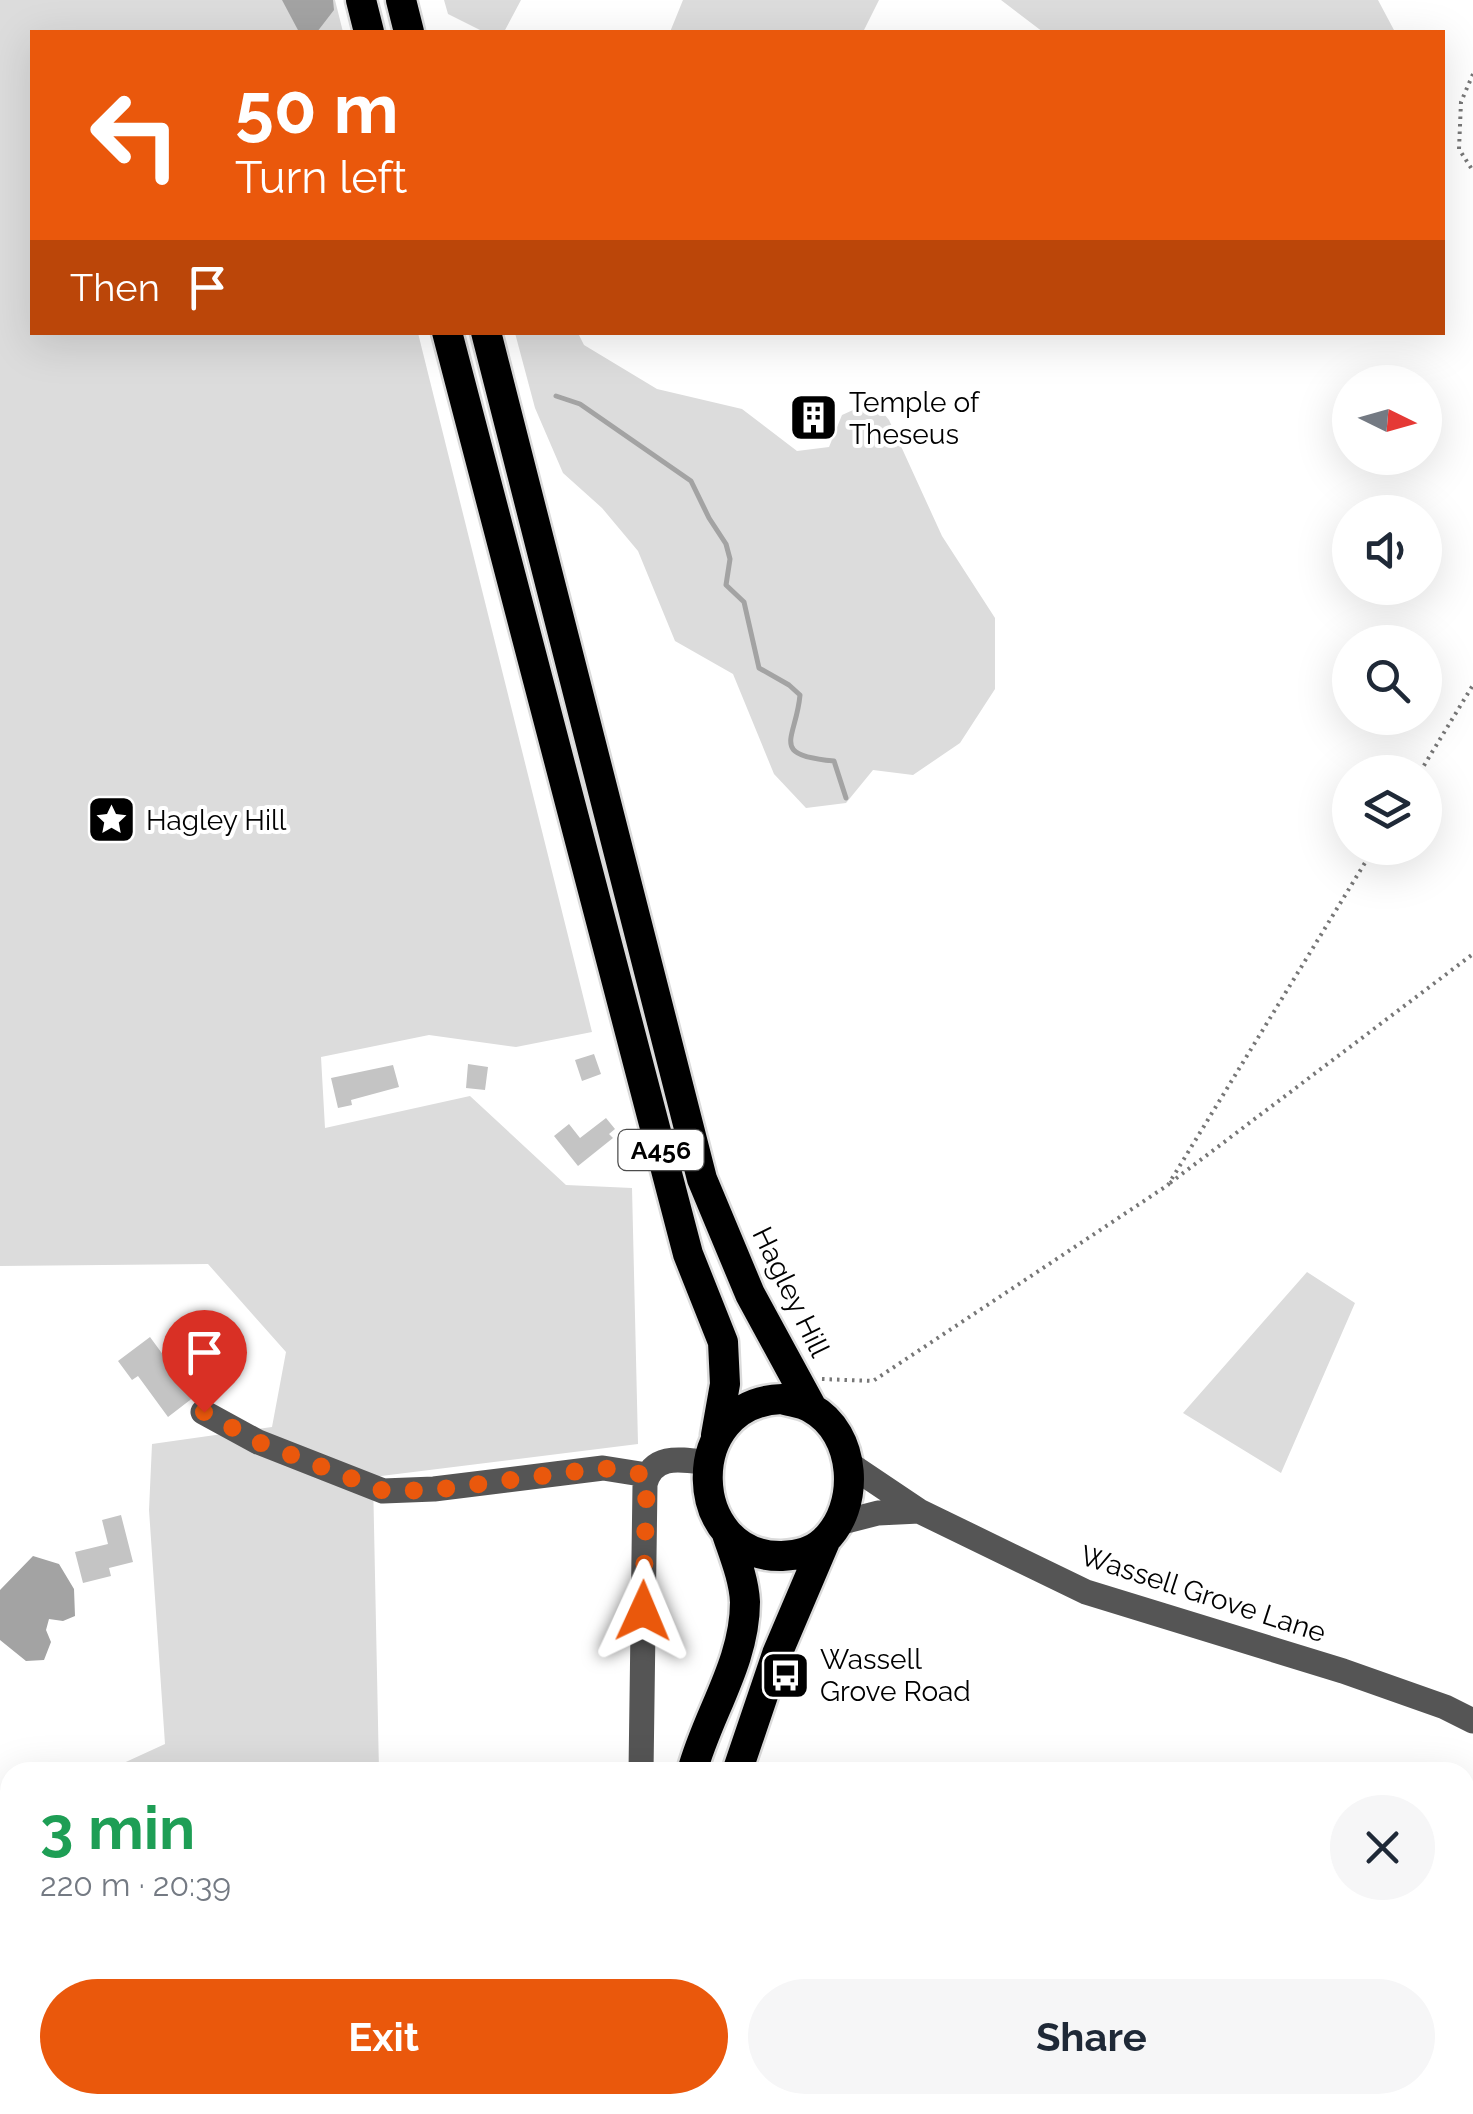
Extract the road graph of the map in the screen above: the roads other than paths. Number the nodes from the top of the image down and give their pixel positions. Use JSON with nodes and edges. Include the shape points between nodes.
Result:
{"nodes":[{"id":1,"x":361,"y":0,"type":"edge"},
{"id":2,"x":400,"y":0,"type":"edge"},
{"id":3,"x":368,"y":30,"type":"edge"},
{"id":4,"x":408,"y":30,"type":"edge"},
{"id":5,"x":448,"y":335,"type":"edge"},
{"id":6,"x":487,"y":335,"type":"edge"},
{"id":7,"x":812,"y":1408,"type":"junction"},
{"id":8,"x":204,"y":1412,"type":"dead end"},
{"id":9,"x":713,"y":1449,"type":"junction"},
{"id":10,"x":850,"y":1464,"type":"junction"},
{"id":11,"x":647,"y":1475,"type":"junction"},
{"id":12,"x":918,"y":1511,"type":"junction"},
{"id":13,"x":832,"y":1531,"type":"junction"},
{"id":14,"x":727,"y":1534,"type":"junction"},
{"id":15,"x":1473,"y":1722,"type":"edge"},
{"id":16,"x":641,"y":1762,"type":"edge"},
{"id":17,"x":696,"y":1762,"type":"edge"},
{"id":18,"x":740,"y":1762,"type":"edge"}],
"edges":[{"from":1,"to":3,"type":"highway"},
{"from":2,"to":4,"type":"highway"},
{"from":5,"to":9,"type":"highway","number":"A456","via":[[688,1254],[722,1342],[724,1384]]},
{"from":6,"to":7,"type":"highway","name":"Hagley Hill","number":"A456","via":[[702,1179],[750,1294]]},
{"from":7,"to":9,"type":"highway","via":[[762,1400],[744,1408]]},
{"from":7,"to":10,"type":"highway","via":[[834,1429]]},
{"from":8,"to":11,"type":"street","via":[[258,1442],[384,1491],[602,1468]]},
{"from":9,"to":11,"type":"street","via":[[666,1460]]},
{"from":9,"to":14,"type":"highway","via":[[707,1484]]},
{"from":10,"to":12,"type":"street","name":"Wassell Grove Lane"},
{"from":10,"to":13,"type":"highway","via":[[845,1508]]},
{"from":11,"to":16,"type":"street"},
{"from":12,"to":13,"type":"street","via":[[878,1513]]},
{"from":12,"to":15,"type":"street","name":"Wassell Grove Lane","via":[[1086,1592],[1343,1671]]},
{"from":13,"to":14,"type":"highway","via":[[810,1552],[772,1556],[756,1554]]},
{"from":13,"to":18,"type":"highway","via":[[777,1654]]},
{"from":14,"to":17,"type":"highway","via":[[745,1599],[741,1632]]}]}
